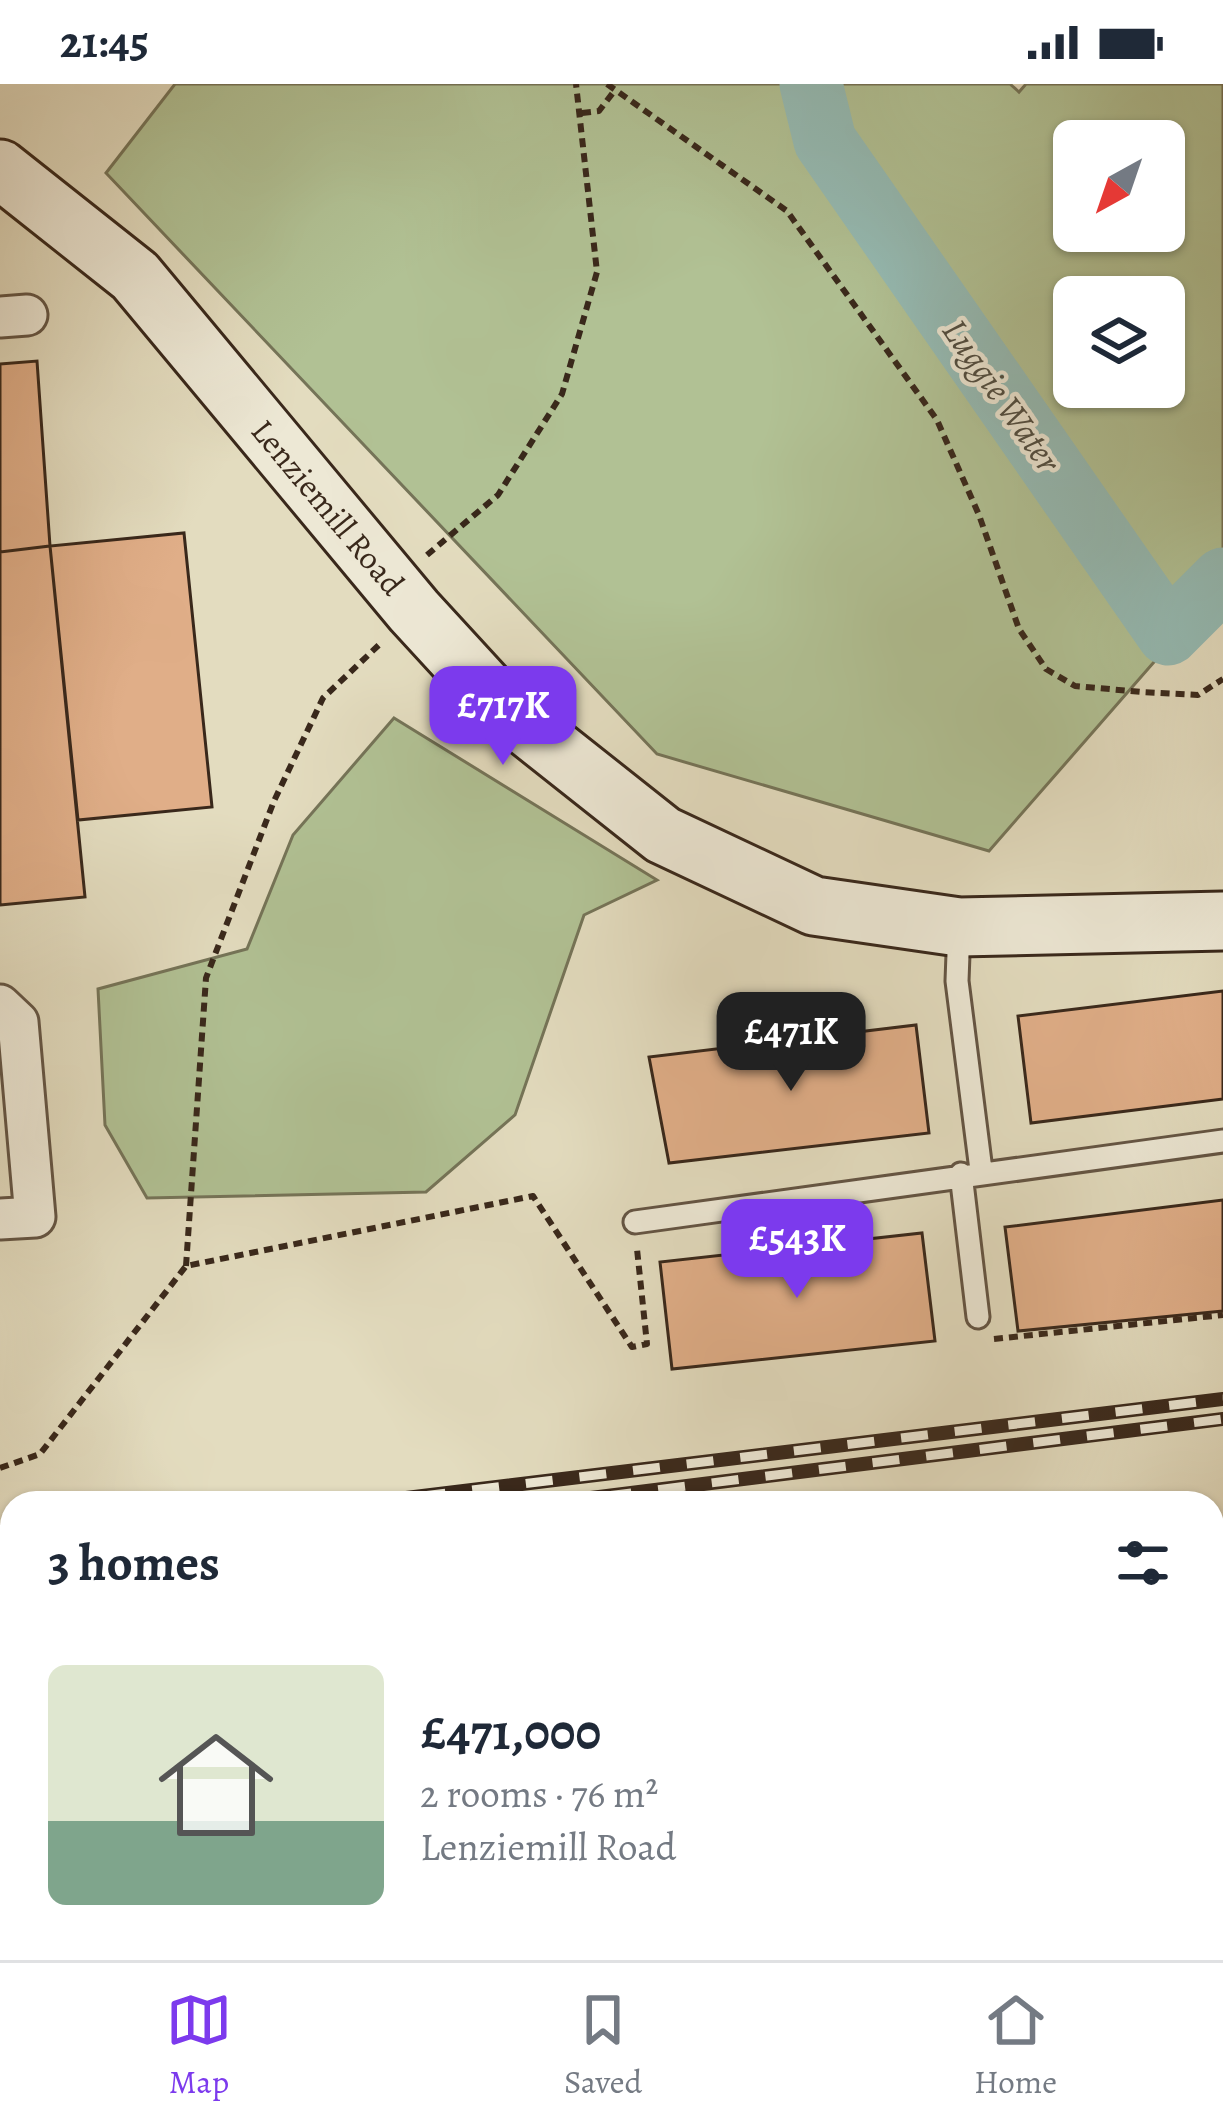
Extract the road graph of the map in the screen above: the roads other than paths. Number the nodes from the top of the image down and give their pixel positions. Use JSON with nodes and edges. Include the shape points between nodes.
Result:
{"nodes":[{"id":1,"x":0,"y":169,"type":"edge"},
{"id":2,"x":1223,"y":921,"type":"edge"},
{"id":3,"x":959,"y":927,"type":"junction"},
{"id":4,"x":0,"y":1005,"type":"edge"},
{"id":5,"x":1223,"y":1141,"type":"edge"},
{"id":6,"x":971,"y":1172,"type":"junction"},
{"id":7,"x":0,"y":1219,"type":"edge"},
{"id":8,"x":634,"y":1222,"type":"road end"},
{"id":9,"x":978,"y":1316,"type":"road end"}],
"edges":[{"from":1,"to":3,"type":"main road","name":"Lenziemill Road","via":[[135,276],[504,709],[663,835],[814,906]]},
{"from":2,"to":3,"type":"main road","name":"Lenziemill Road"},
{"from":3,"to":6,"type":"lane"},
{"from":4,"to":7,"type":"street","via":[[18,1022],[34,1217]]},
{"from":5,"to":6,"type":"lane"},
{"from":6,"to":8,"type":"lane"},
{"from":6,"to":9,"type":"lane"}]}
